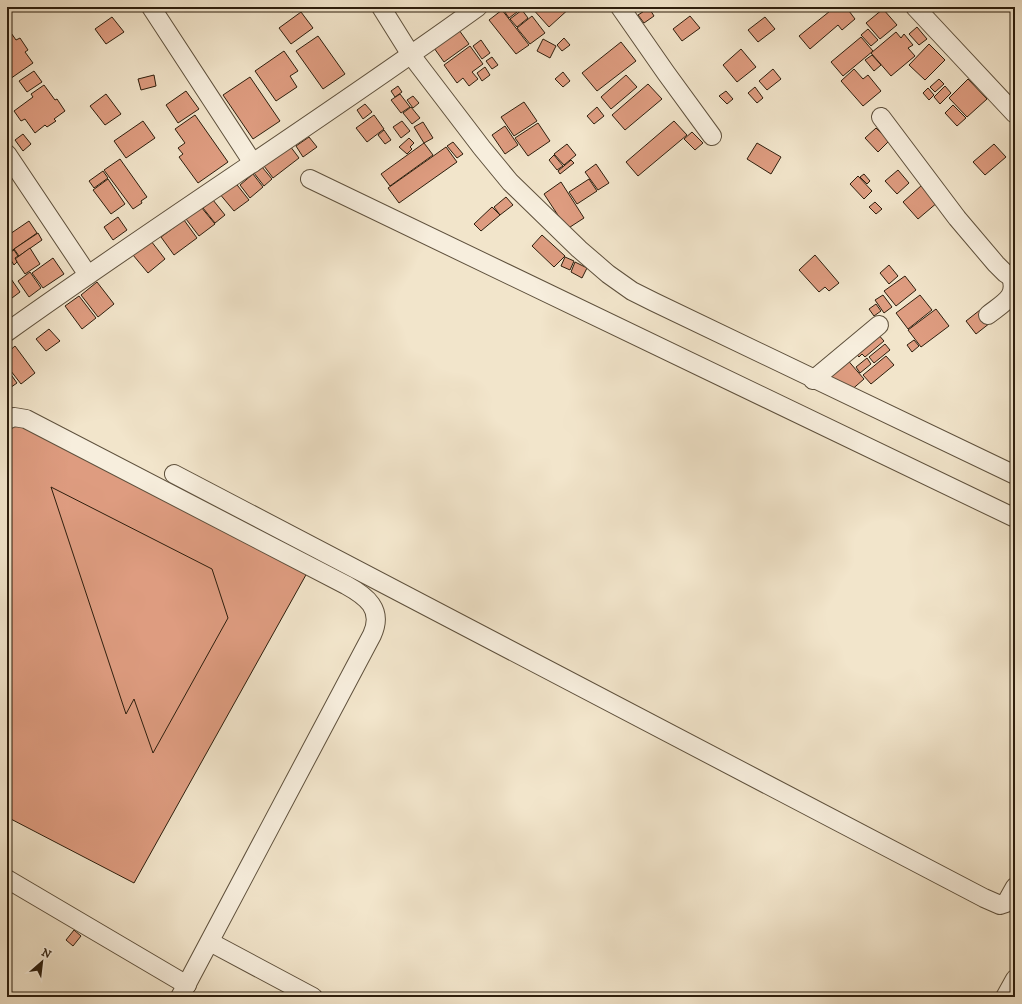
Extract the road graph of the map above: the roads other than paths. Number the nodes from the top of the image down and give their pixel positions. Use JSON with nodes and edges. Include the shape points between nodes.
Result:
{"nodes":[{"id":1,"x":151,"y":7,"type":"edge"},
{"id":2,"x":381,"y":7,"type":"edge"},
{"id":3,"x":478,"y":7,"type":"edge"},
{"id":4,"x":620,"y":7,"type":"edge"},
{"id":5,"x":915,"y":7,"type":"edge"},
{"id":6,"x":411,"y":55,"type":"junction"},
{"id":7,"x":1015,"y":114,"type":"edge"},
{"id":8,"x":880,"y":117,"type":"dead end"},
{"id":9,"x":712,"y":136,"type":"dead end"},
{"id":10,"x":7,"y":154,"type":"edge"},
{"id":11,"x":253,"y":163,"type":"junction"},
{"id":12,"x":310,"y":179,"type":"dead end"},
{"id":13,"x":88,"y":275,"type":"junction"},
{"id":14,"x":1013,"y":277,"type":"edge"},
{"id":15,"x":988,"y":315,"type":"dead end"},
{"id":16,"x":879,"y":325,"type":"dead end"},
{"id":17,"x":7,"y":332,"type":"edge"},
{"id":18,"x":813,"y":380,"type":"junction"},
{"id":19,"x":7,"y":420,"type":"edge"},
{"id":20,"x":174,"y":474,"type":"dead end"},
{"id":21,"x":1015,"y":475,"type":"edge"},
{"id":22,"x":1015,"y":518,"type":"edge"},
{"id":23,"x":7,"y":879,"type":"edge"},
{"id":24,"x":1015,"y":887,"type":"edge"},
{"id":25,"x":210,"y":942,"type":"junction"},
{"id":26,"x":1015,"y":979,"type":"edge"},
{"id":27,"x":184,"y":991,"type":"edge"},
{"id":28,"x":313,"y":997,"type":"edge"},
{"id":29,"x":1005,"y":997,"type":"edge"}],
"edges":[{"from":1,"to":11,"type":"street"},
{"from":2,"to":6,"type":"street"},
{"from":3,"to":6,"type":"street"},
{"from":4,"to":9,"type":"street"},
{"from":5,"to":7,"type":"street"},
{"from":6,"to":11,"type":"street"},
{"from":6,"to":18,"type":"street","via":[[510,182],[608,274],[632,291]]},
{"from":8,"to":14,"type":"street","via":[[957,218],[996,264]]},
{"from":10,"to":13,"type":"street"},
{"from":11,"to":13,"type":"street"},
{"from":12,"to":22,"type":"street"},
{"from":13,"to":17,"type":"street"},
{"from":14,"to":15,"type":"street","via":[[1011,296]]},
{"from":16,"to":18,"type":"street"},
{"from":18,"to":21,"type":"street"},
{"from":19,"to":25,"type":"street","via":[[14,417],[26,419],[346,584],[360,592],[373,607],[376,616],[374,631]]},
{"from":20,"to":24,"type":"street","via":[[984,898],[1000,905],[1006,903]]},
{"from":23,"to":27,"type":"street"},
{"from":25,"to":27,"type":"street"},
{"from":25,"to":28,"type":"street"},
{"from":26,"to":29,"type":"street"}]}
